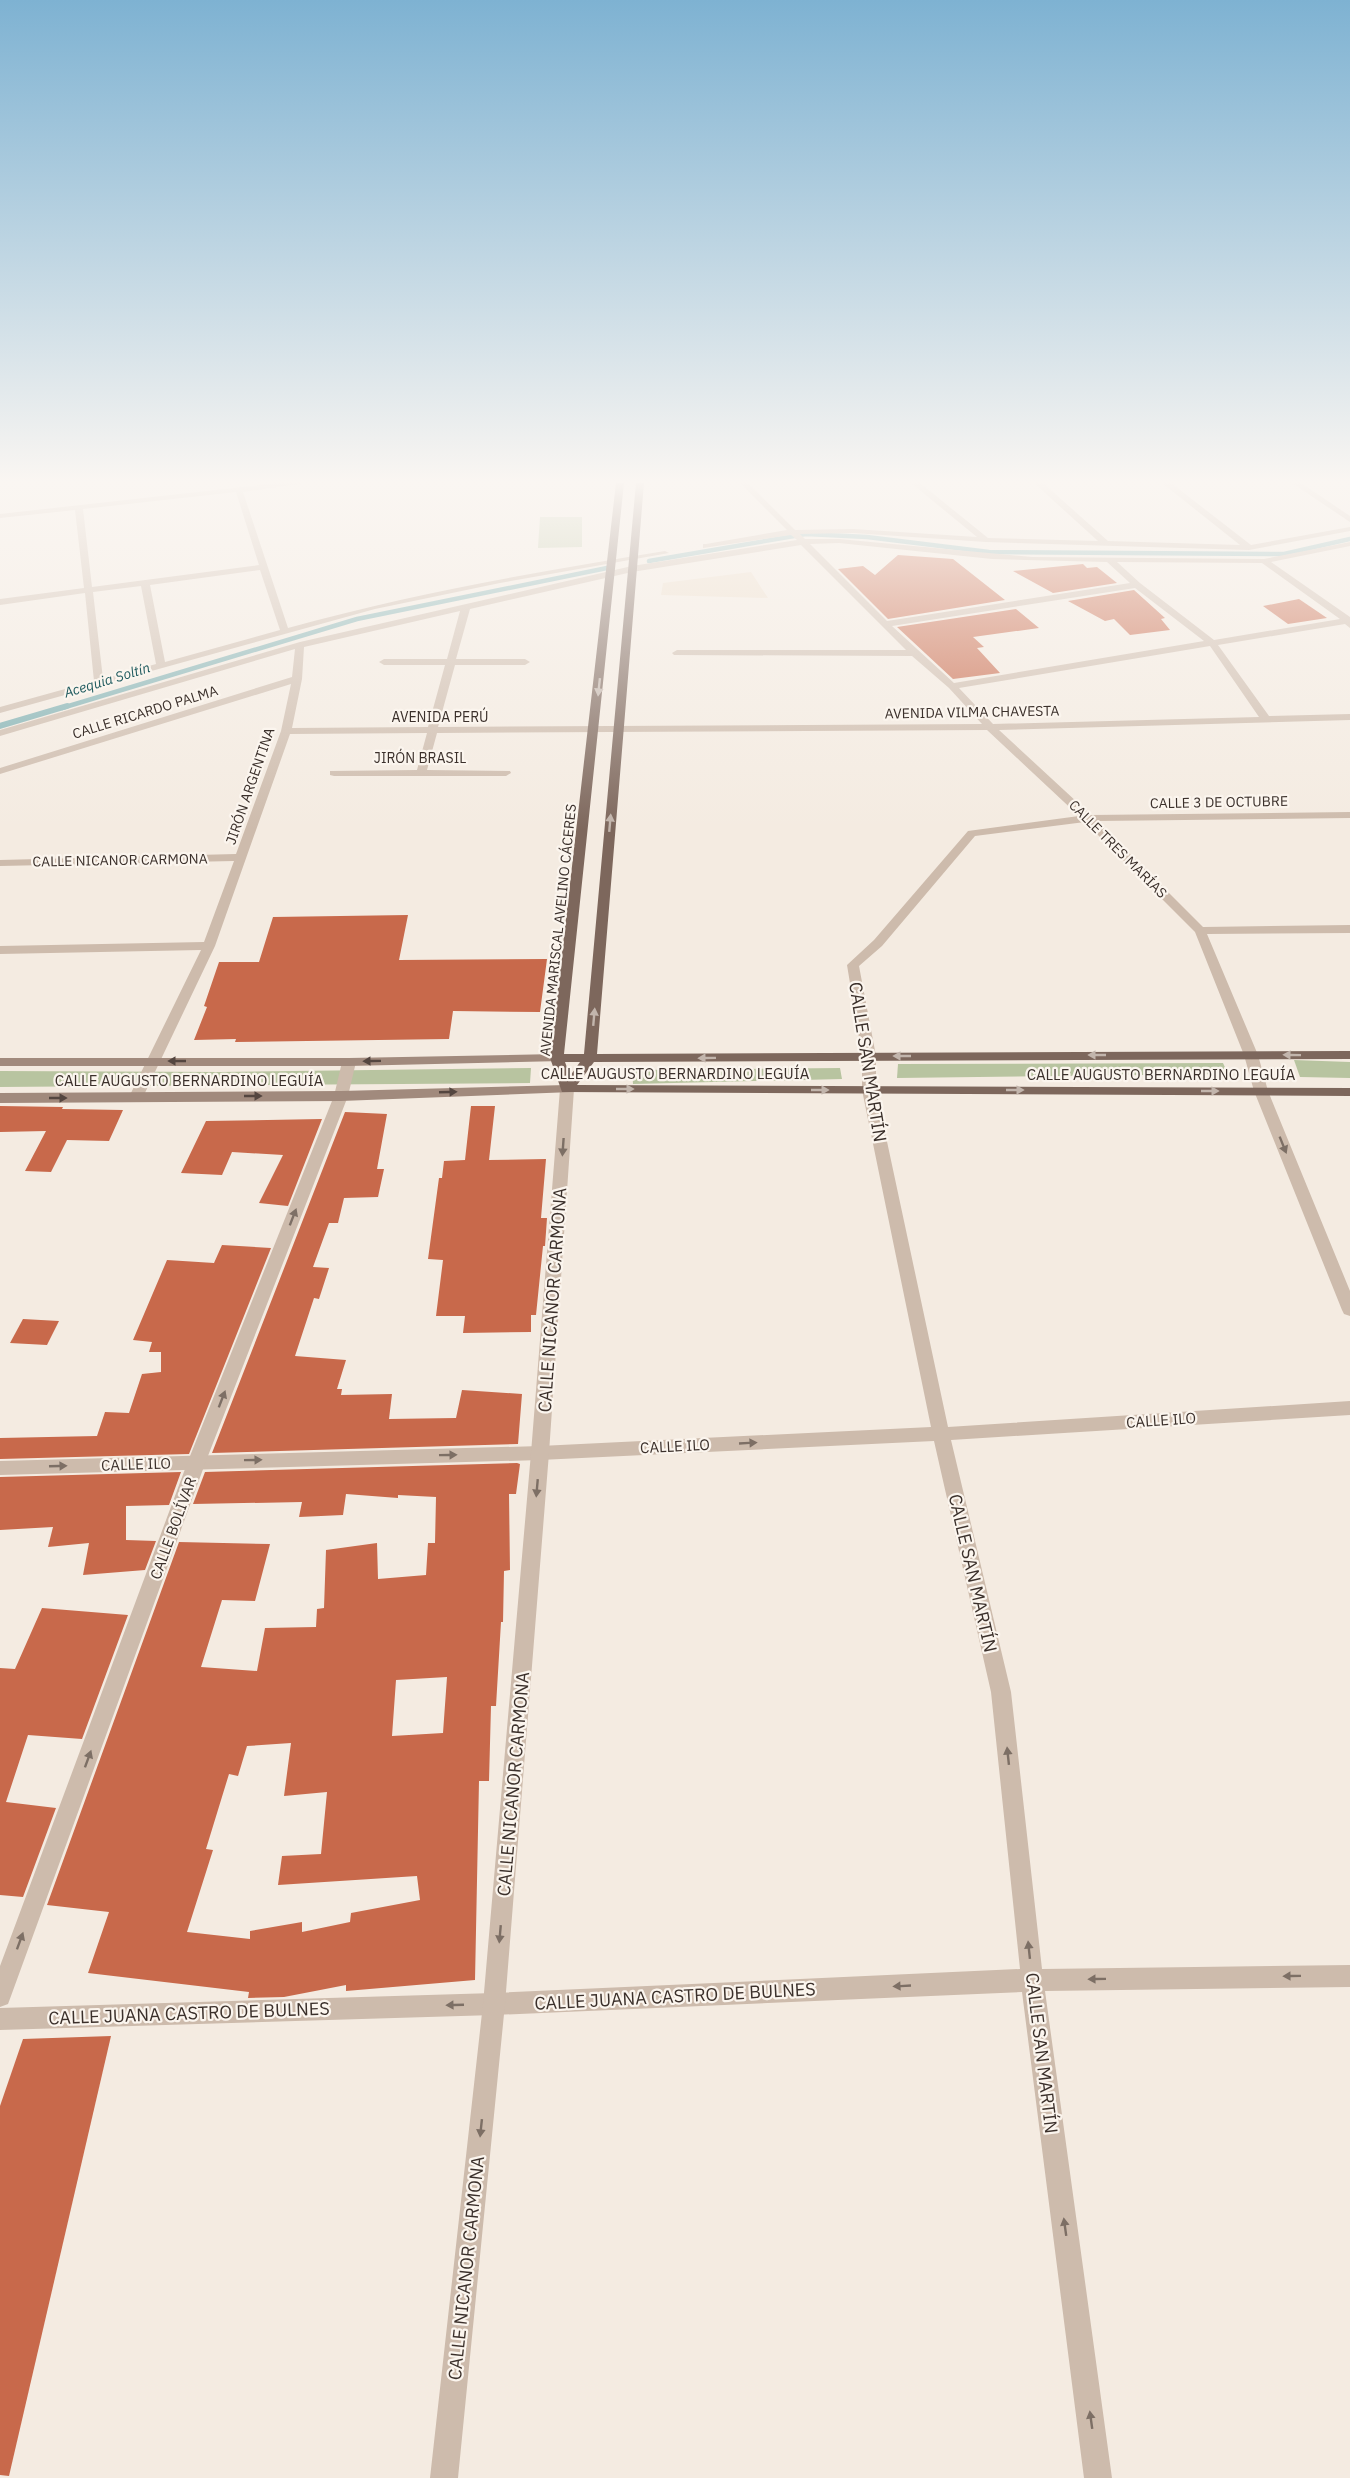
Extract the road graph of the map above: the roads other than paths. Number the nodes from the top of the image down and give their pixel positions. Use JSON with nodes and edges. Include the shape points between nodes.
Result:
{"nodes":[{"id":1,"x":25,"y":599,"type":"edge"},
{"id":2,"x":89,"y":599,"type":"edge"},
{"id":3,"x":148,"y":599,"type":"edge"},
{"id":4,"x":274,"y":599,"type":"edge"},
{"id":5,"x":412,"y":599,"type":"edge"},
{"id":6,"x":498,"y":599,"type":"edge"},
{"id":7,"x":607,"y":599,"type":"edge"},
{"id":8,"x":629,"y":599,"type":"edge"},
{"id":9,"x":859,"y":599,"type":"edge"},
{"id":10,"x":1049,"y":599,"type":"edge"},
{"id":11,"x":1154,"y":599,"type":"edge"},
{"id":12,"x":1316,"y":599,"type":"edge"},
{"id":13,"x":0,"y":602,"type":"edge"},
{"id":14,"x":466,"y":606,"type":"junction"},
{"id":15,"x":1349,"y":622,"type":"edge"},
{"id":16,"x":884,"y":624,"type":"junction"},
{"id":17,"x":284,"y":630,"type":"junction"},
{"id":18,"x":1212,"y":644,"type":"junction"},
{"id":19,"x":300,"y":645,"type":"junction"},
{"id":20,"x":677,"y":652,"type":"dead end"},
{"id":21,"x":914,"y":653,"type":"junction"},
{"id":22,"x":384,"y":662,"type":"dead end"},
{"id":23,"x":451,"y":662,"type":"junction"},
{"id":24,"x":525,"y":662,"type":"dead end"},
{"id":25,"x":161,"y":665,"type":"junction"},
{"id":26,"x":297,"y":679,"type":"junction"},
{"id":27,"x":99,"y":682,"type":"junction"},
{"id":28,"x":952,"y":686,"type":"junction"},
{"id":29,"x":0,"y":710,"type":"edge"},
{"id":30,"x":1350,"y":717,"type":"edge"},
{"id":31,"x":1265,"y":718,"type":"junction"},
{"id":32,"x":990,"y":727,"type":"junction"},
{"id":33,"x":618,"y":728,"type":"junction"},
{"id":34,"x":594,"y":729,"type":"junction"},
{"id":35,"x":286,"y":731,"type":"junction"},
{"id":36,"x":432,"y":731,"type":"junction"},
{"id":37,"x":0,"y":732,"type":"edge"},
{"id":38,"x":0,"y":771,"type":"edge"},
{"id":39,"x":334,"y":773,"type":"dead end"},
{"id":40,"x":421,"y":773,"type":"junction"},
{"id":41,"x":506,"y":773,"type":"dead end"},
{"id":42,"x":1350,"y":815,"type":"edge"},
{"id":43,"x":1088,"y":818,"type":"junction"},
{"id":44,"x":240,"y":857,"type":"junction"},
{"id":45,"x":0,"y":863,"type":"edge"},
{"id":46,"x":1350,"y":929,"type":"edge"},
{"id":47,"x":1200,"y":931,"type":"junction"},
{"id":48,"x":209,"y":946,"type":"junction"},
{"id":49,"x":0,"y":950,"type":"edge"},
{"id":50,"x":1251,"y":1054,"type":"junction"},
{"id":51,"x":869,"y":1056,"type":"junction"},
{"id":52,"x":1350,"y":1056,"type":"edge"},
{"id":53,"x":556,"y":1058,"type":"junction"},
{"id":54,"x":590,"y":1058,"type":"junction"},
{"id":55,"x":153,"y":1061,"type":"junction"},
{"id":56,"x":0,"y":1062,"type":"edge"},
{"id":57,"x":349,"y":1062,"type":"junction"},
{"id":58,"x":567,"y":1089,"type":"junction"},
{"id":59,"x":869,"y":1090,"type":"junction"},
{"id":60,"x":1261,"y":1091,"type":"junction"},
{"id":61,"x":1350,"y":1092,"type":"edge"},
{"id":62,"x":340,"y":1096,"type":"junction"},
{"id":63,"x":136,"y":1097,"type":"junction"},
{"id":64,"x":0,"y":1098,"type":"edge"},
{"id":65,"x":1350,"y":1310,"type":"edge"},
{"id":66,"x":1350,"y":1408,"type":"edge"},
{"id":67,"x":941,"y":1434,"type":"junction"},
{"id":68,"x":540,"y":1453,"type":"junction"},
{"id":69,"x":197,"y":1461,"type":"junction"},
{"id":70,"x":0,"y":1468,"type":"edge"},
{"id":71,"x":1350,"y":1976,"type":"edge"},
{"id":72,"x":1032,"y":1980,"type":"junction"},
{"id":73,"x":0,"y":1996,"type":"edge"},
{"id":74,"x":494,"y":2004,"type":"junction"},
{"id":75,"x":0,"y":2019,"type":"edge"},
{"id":76,"x":444,"y":2478,"type":"edge"},
{"id":77,"x":1098,"y":2478,"type":"edge"}],
"edges":[{"from":1,"to":13,"type":"street"},
{"from":2,"to":27,"type":"street"},
{"from":3,"to":25,"type":"street"},
{"from":4,"to":17,"type":"street"},
{"from":5,"to":17,"type":"street"},
{"from":6,"to":14,"type":"street"},
{"from":7,"to":34,"type":"main road","name":"AVENIDA MARISCAL AVELINO CÁCERES","one_way":true},
{"from":8,"to":33,"type":"main road"},
{"from":9,"to":16,"type":"street","name":"CALLE TRES MARÍAS"},
{"from":10,"to":16,"type":"street"},
{"from":11,"to":18,"type":"street"},
{"from":12,"to":15,"type":"street"},
{"from":14,"to":19,"type":"street"},
{"from":14,"to":23,"type":"street"},
{"from":15,"to":18,"type":"street"},
{"from":16,"to":21,"type":"street","name":"CALLE TRES MARÍAS"},
{"from":17,"to":25,"type":"street"},
{"from":18,"to":28,"type":"street"},
{"from":18,"to":31,"type":"street"},
{"from":19,"to":26,"type":"street","name":"JIRÓN ARGENTINA"},
{"from":19,"to":37,"type":"street"},
{"from":20,"to":21,"type":"street"},
{"from":21,"to":28,"type":"street","name":"CALLE TRES MARÍAS"},
{"from":22,"to":23,"type":"street"},
{"from":23,"to":24,"type":"street"},
{"from":23,"to":36,"type":"street"},
{"from":25,"to":27,"type":"street"},
{"from":26,"to":35,"type":"street","name":"JIRÓN ARGENTINA"},
{"from":26,"to":38,"type":"street","name":"CALLE RICARDO PALMA"},
{"from":27,"to":29,"type":"street"},
{"from":28,"to":32,"type":"street","name":"CALLE TRES MARÍAS"},
{"from":30,"to":31,"type":"street","name":"AVENIDA VILMA CHAVESTA"},
{"from":31,"to":32,"type":"street","name":"AVENIDA VILMA CHAVESTA"},
{"from":32,"to":33,"type":"street","name":"AVENIDA VILMA CHAVESTA"},
{"from":32,"to":43,"type":"street","name":"CALLE TRES MARÍAS"},
{"from":33,"to":34,"type":"street","name":"AVENIDA VILMA CHAVESTA"},
{"from":54,"to":33,"type":"main road","one_way":true},
{"from":34,"to":36,"type":"street","name":"AVENIDA PERÚ"},
{"from":34,"to":53,"type":"main road","name":"AVENIDA MARISCAL AVELINO CÁCERES"},
{"from":35,"to":36,"type":"street","name":"AVENIDA PERÚ"},
{"from":35,"to":44,"type":"street","name":"JIRÓN ARGENTINA"},
{"from":36,"to":40,"type":"street"},
{"from":39,"to":40,"type":"street","name":"JIRÓN BRASIL"},
{"from":40,"to":41,"type":"street","name":"JIRÓN BRASIL"},
{"from":42,"to":43,"type":"street","name":"CALLE 3 DE OCTUBRE"},
{"from":43,"to":47,"type":"street","name":"CALLE TRES MARÍAS"},
{"from":43,"to":51,"type":"street","name":"CALLE SAN MARTÍN","via":[[972,833],[878,944],[853,966]]},
{"from":44,"to":45,"type":"street","name":"CALLE NICANOR CARMONA"},
{"from":44,"to":48,"type":"street","name":"JIRÓN ARGENTINA"},
{"from":46,"to":47,"type":"street"},
{"from":47,"to":50,"type":"street","name":"CALLE TRES MARÍAS"},
{"from":48,"to":49,"type":"street"},
{"from":48,"to":55,"type":"street","name":"JIRÓN ARGENTINA"},
{"from":50,"to":51,"type":"main road","name":"CALLE AUGUSTO BERNARDINO LEGUÍA","one_way":true},
{"from":52,"to":50,"type":"main road","name":"CALLE AUGUSTO BERNARDINO LEGUÍA","one_way":true},
{"from":50,"to":60,"type":"street","name":"CALLE TRES MARÍAS"},
{"from":51,"to":54,"type":"main road","name":"CALLE AUGUSTO BERNARDINO LEGUÍA","one_way":true},
{"from":51,"to":59,"type":"street","name":"CALLE SAN MARTÍN"},
{"from":53,"to":54,"type":"main road","name":"CALLE AUGUSTO BERNARDINO LEGUÍA"},
{"from":53,"to":57,"type":"main road","name":"CALLE AUGUSTO BERNARDINO LEGUÍA","one_way":true},
{"from":53,"to":58,"type":"main road","name":"AVENIDA MARISCAL AVELINO CÁCERES"},
{"from":54,"to":58,"type":"main road"},
{"from":55,"to":56,"type":"main road","name":"CALLE AUGUSTO BERNARDINO LEGUÍA"},
{"from":57,"to":55,"type":"main road","name":"CALLE AUGUSTO BERNARDINO LEGUÍA","one_way":true},
{"from":55,"to":63,"type":"street","name":"JIRÓN ARGENTINA"},
{"from":57,"to":62,"type":"street","name":"CALLE BOLÍVAR"},
{"from":58,"to":59,"type":"main road","name":"CALLE AUGUSTO BERNARDINO LEGUÍA","one_way":true},
{"from":62,"to":58,"type":"main road","name":"CALLE AUGUSTO BERNARDINO LEGUÍA","one_way":true},
{"from":58,"to":68,"type":"street","name":"CALLE NICANOR CARMONA","one_way":true},
{"from":59,"to":60,"type":"main road","name":"CALLE AUGUSTO BERNARDINO LEGUÍA","one_way":true},
{"from":59,"to":67,"type":"street","name":"CALLE SAN MARTÍN"},
{"from":60,"to":61,"type":"main road","name":"CALLE AUGUSTO BERNARDINO LEGUÍA"},
{"from":60,"to":65,"type":"street","name":"CALLE TRES MARÍAS","one_way":true},
{"from":63,"to":62,"type":"main road","name":"CALLE AUGUSTO BERNARDINO LEGUÍA","one_way":true},
{"from":69,"to":62,"type":"street","name":"CALLE BOLÍVAR","one_way":true},
{"from":64,"to":63,"type":"main road","name":"CALLE AUGUSTO BERNARDINO LEGUÍA","one_way":true},
{"from":66,"to":67,"type":"street","name":"CALLE ILO"},
{"from":68,"to":67,"type":"street","name":"CALLE ILO","one_way":true},
{"from":72,"to":67,"type":"street","name":"CALLE SAN MARTÍN","one_way":true,"via":[[1001,1692]]},
{"from":69,"to":68,"type":"street","name":"CALLE ILO","one_way":true},
{"from":68,"to":74,"type":"street","name":"CALLE NICANOR CARMONA","one_way":true},
{"from":70,"to":69,"type":"street","name":"CALLE ILO","one_way":true},
{"from":73,"to":69,"type":"street","name":"CALLE BOLÍVAR","one_way":true},
{"from":71,"to":72,"type":"street","name":"CALLE JUANA CASTRO DE BULNES","one_way":true},
{"from":72,"to":74,"type":"street","name":"CALLE JUANA CASTRO DE BULNES","one_way":true},
{"from":77,"to":72,"type":"street","name":"CALLE SAN MARTÍN","one_way":true},
{"from":74,"to":75,"type":"street","name":"CALLE JUANA CASTRO DE BULNES","one_way":true},
{"from":74,"to":76,"type":"street","name":"CALLE NICANOR CARMONA","one_way":true}]}
